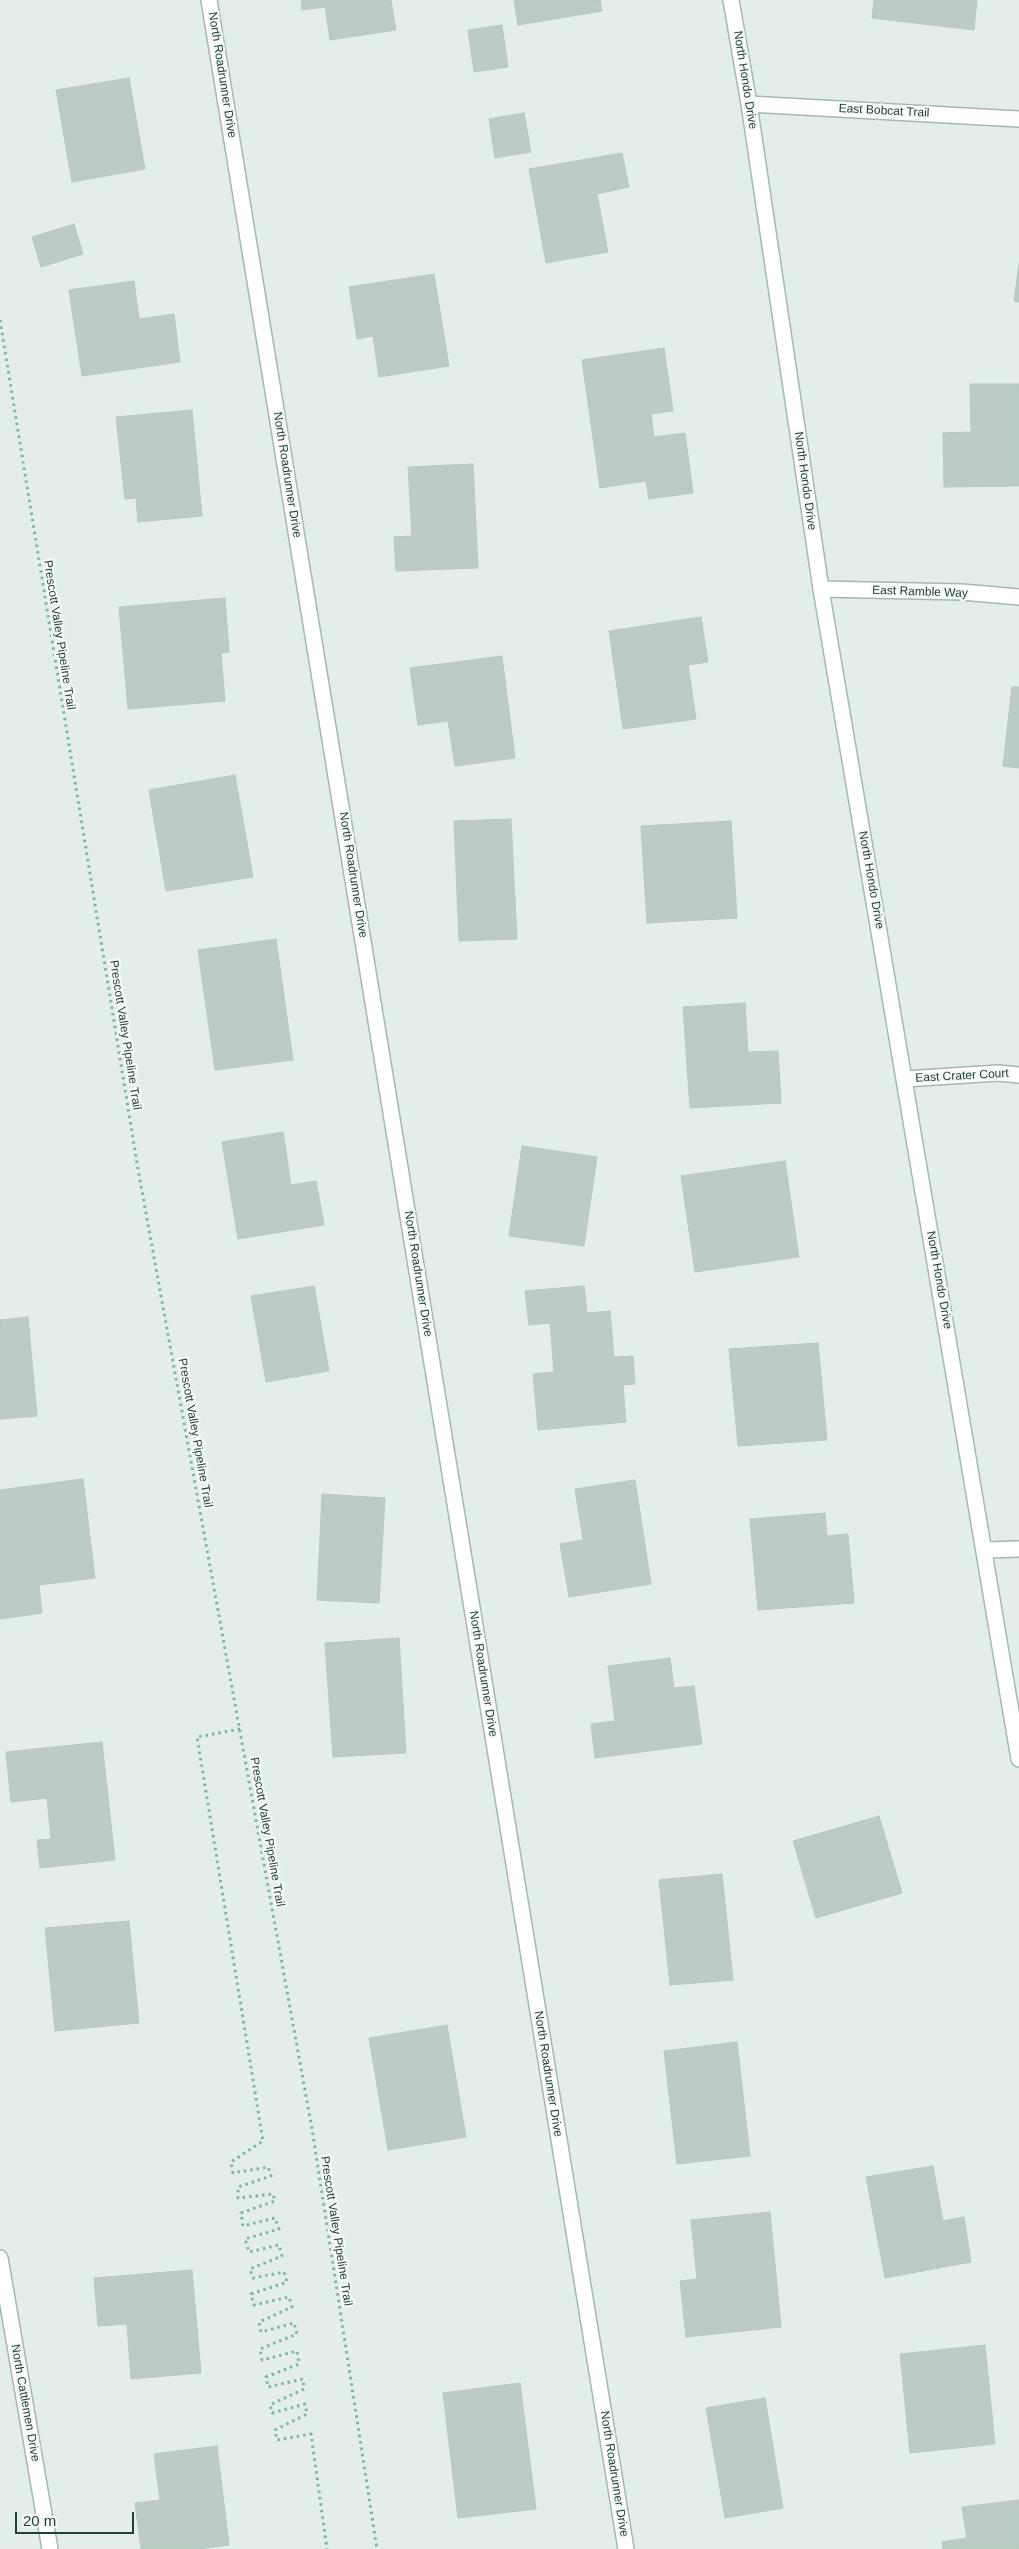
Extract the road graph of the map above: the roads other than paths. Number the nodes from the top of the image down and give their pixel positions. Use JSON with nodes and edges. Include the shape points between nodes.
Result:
{"nodes":[{"id":1,"x":209,"y":0,"type":"edge"},
{"id":2,"x":731,"y":0,"type":"edge"},
{"id":3,"x":749,"y":104,"type":"junction"},
{"id":4,"x":1019,"y":119,"type":"edge"},
{"id":5,"x":821,"y":588,"type":"junction"},
{"id":6,"x":1019,"y":597,"type":"edge"},
{"id":7,"x":1019,"y":1074,"type":"edge"},
{"id":8,"x":905,"y":1079,"type":"junction"},
{"id":9,"x":1019,"y":1549,"type":"edge"},
{"id":10,"x":985,"y":1550,"type":"junction"},
{"id":11,"x":1019,"y":1759,"type":"edge"},
{"id":12,"x":0,"y":2258,"type":"edge"},
{"id":13,"x":50,"y":2549,"type":"edge"},
{"id":14,"x":626,"y":2549,"type":"edge"}],
"edges":[{"from":1,"to":14,"type":"street","name":"North Roadrunner Drive"},
{"from":2,"to":3,"type":"street","name":"North Hondo Drive"},
{"from":3,"to":4,"type":"street","name":"East Bobcat Trail"},
{"from":3,"to":5,"type":"street","name":"North Hondo Drive"},
{"from":5,"to":6,"type":"street","name":"East Ramble Way"},
{"from":5,"to":8,"type":"street","name":"North Hondo Drive"},
{"from":7,"to":8,"type":"street","name":"East Crater Court"},
{"from":8,"to":10,"type":"street","name":"North Hondo Drive"},
{"from":9,"to":10,"type":"street"},
{"from":10,"to":11,"type":"street","name":"North Hondo Drive"},
{"from":12,"to":13,"type":"street","name":"North Cattlemen Drive"}]}
